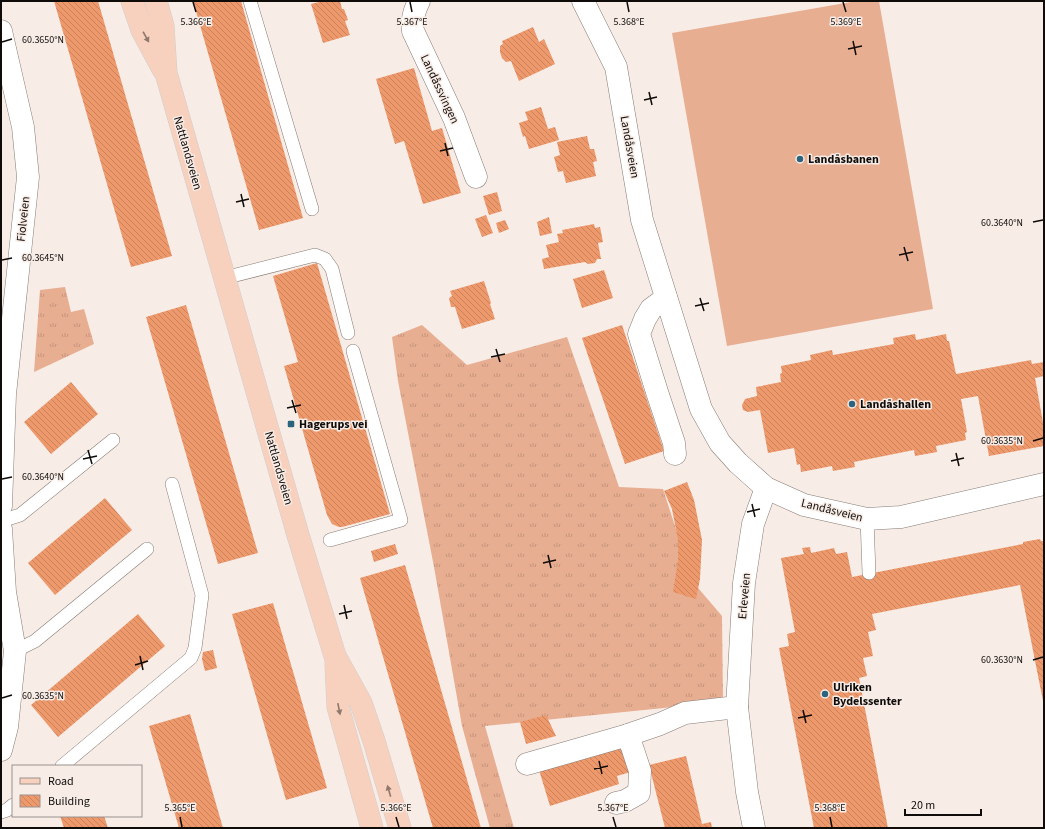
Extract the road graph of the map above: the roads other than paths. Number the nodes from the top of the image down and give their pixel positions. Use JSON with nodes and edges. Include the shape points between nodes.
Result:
{"nodes":[{"id":1,"x":132,"y":1,"type":"edge"},
{"id":2,"x":156,"y":1,"type":"edge"},
{"id":3,"x":250,"y":1,"type":"edge"},
{"id":4,"x":420,"y":1,"type":"edge"},
{"id":5,"x":583,"y":1,"type":"edge"},
{"id":6,"x":1,"y":31,"type":"edge"},
{"id":7,"x":166,"y":73,"type":"junction"},
{"id":8,"x":476,"y":177,"type":"dead end"},
{"id":9,"x":312,"y":209,"type":"dead end"},
{"id":10,"x":224,"y":278,"type":"junction"},
{"id":11,"x":666,"y":298,"type":"junction"},
{"id":12,"x":348,"y":333,"type":"dead end"},
{"id":13,"x":353,"y":351,"type":"dead end"},
{"id":14,"x":113,"y":440,"type":"dead end"},
{"id":15,"x":675,"y":454,"type":"dead end"},
{"id":16,"x":172,"y":484,"type":"dead end"},
{"id":17,"x":1044,"y":484,"type":"edge"},
{"id":18,"x":766,"y":488,"type":"junction"},
{"id":19,"x":1,"y":506,"type":"edge"},
{"id":20,"x":867,"y":519,"type":"junction"},
{"id":21,"x":1,"y":521,"type":"edge"},
{"id":22,"x":1,"y":529,"type":"edge"},
{"id":23,"x":330,"y":540,"type":"dead end"},
{"id":24,"x":147,"y":548,"type":"dead end"},
{"id":25,"x":869,"y":573,"type":"dead end"},
{"id":26,"x":15,"y":651,"type":"junction"},
{"id":27,"x":335,"y":656,"type":"junction"},
{"id":28,"x":737,"y":707,"type":"junction"},
{"id":29,"x":628,"y":735,"type":"junction"},
{"id":30,"x":1,"y":750,"type":"edge"},
{"id":31,"x":526,"y":764,"type":"dead end"},
{"id":32,"x":63,"y":765,"type":"edge"},
{"id":33,"x":616,"y":803,"type":"dead end"},
{"id":34,"x":12,"y":806,"type":"edge"},
{"id":35,"x":1,"y":812,"type":"edge"},
{"id":36,"x":372,"y":828,"type":"edge"},
{"id":37,"x":400,"y":828,"type":"edge"},
{"id":38,"x":754,"y":828,"type":"edge"}],
"edges":[{"from":1,"to":7,"type":"main road","name":"Nattlandsveien","one_way":true,"via":[[142,30]]},
{"from":2,"to":7,"type":"main road","name":"Nattlandsveien","via":[[163,26]]},
{"from":3,"to":9,"type":"lane"},
{"from":4,"to":8,"type":"street","name":"Landåssvingen","via":[[414,11],[413,31],[454,118]]},
{"from":5,"to":11,"type":"street","name":"Landåsveien","via":[[616,67],[642,220]]},
{"from":6,"to":19,"type":"street","name":"Fiolveien","via":[[23,127],[28,177],[5,394]]},
{"from":7,"to":10,"type":"main road","name":"Nattlandsveien"},
{"from":10,"to":12,"type":"lane","via":[[315,255],[325,259],[332,269]]},
{"from":10,"to":27,"type":"main road","name":"Nattlandsveien"},
{"from":11,"to":15,"type":"street","via":[[651,309],[639,334],[674,443]]},
{"from":11,"to":18,"type":"street","name":"Landåsveien","via":[[701,409],[720,443]]},
{"from":13,"to":23,"type":"lane","via":[[400,520]]},
{"from":14,"to":21,"type":"lane","via":[[20,515]]},
{"from":16,"to":32,"type":"lane","via":[[202,595],[195,648],[191,658]]},
{"from":17,"to":20,"type":"street","name":"Landåsveien","via":[[901,517]]},
{"from":18,"to":20,"type":"street","name":"Landåsveien","via":[[804,505]]},
{"from":18,"to":28,"type":"street","name":"Erleveien","via":[[752,524],[744,583]]},
{"from":20,"to":25,"type":"lane"},
{"from":22,"to":26,"type":"street","via":[[5,592]]},
{"from":24,"to":26,"type":"lane","via":[[35,641]]},
{"from":26,"to":30,"type":"street"},
{"from":27,"to":36,"type":"main road","name":"Nattlandsveien","one_way":true,"via":[[338,707]]},
{"from":37,"to":27,"type":"main road","name":"Nattlandsveien","one_way":true,"via":[[361,703]]},
{"from":28,"to":29,"type":"street","via":[[685,713]]},
{"from":28,"to":38,"type":"street","name":"Erleveien"},
{"from":29,"to":31,"type":"street"},
{"from":29,"to":33,"type":"street","via":[[640,771],[639,793]]},
{"from":34,"to":35,"type":"lane"}]}
